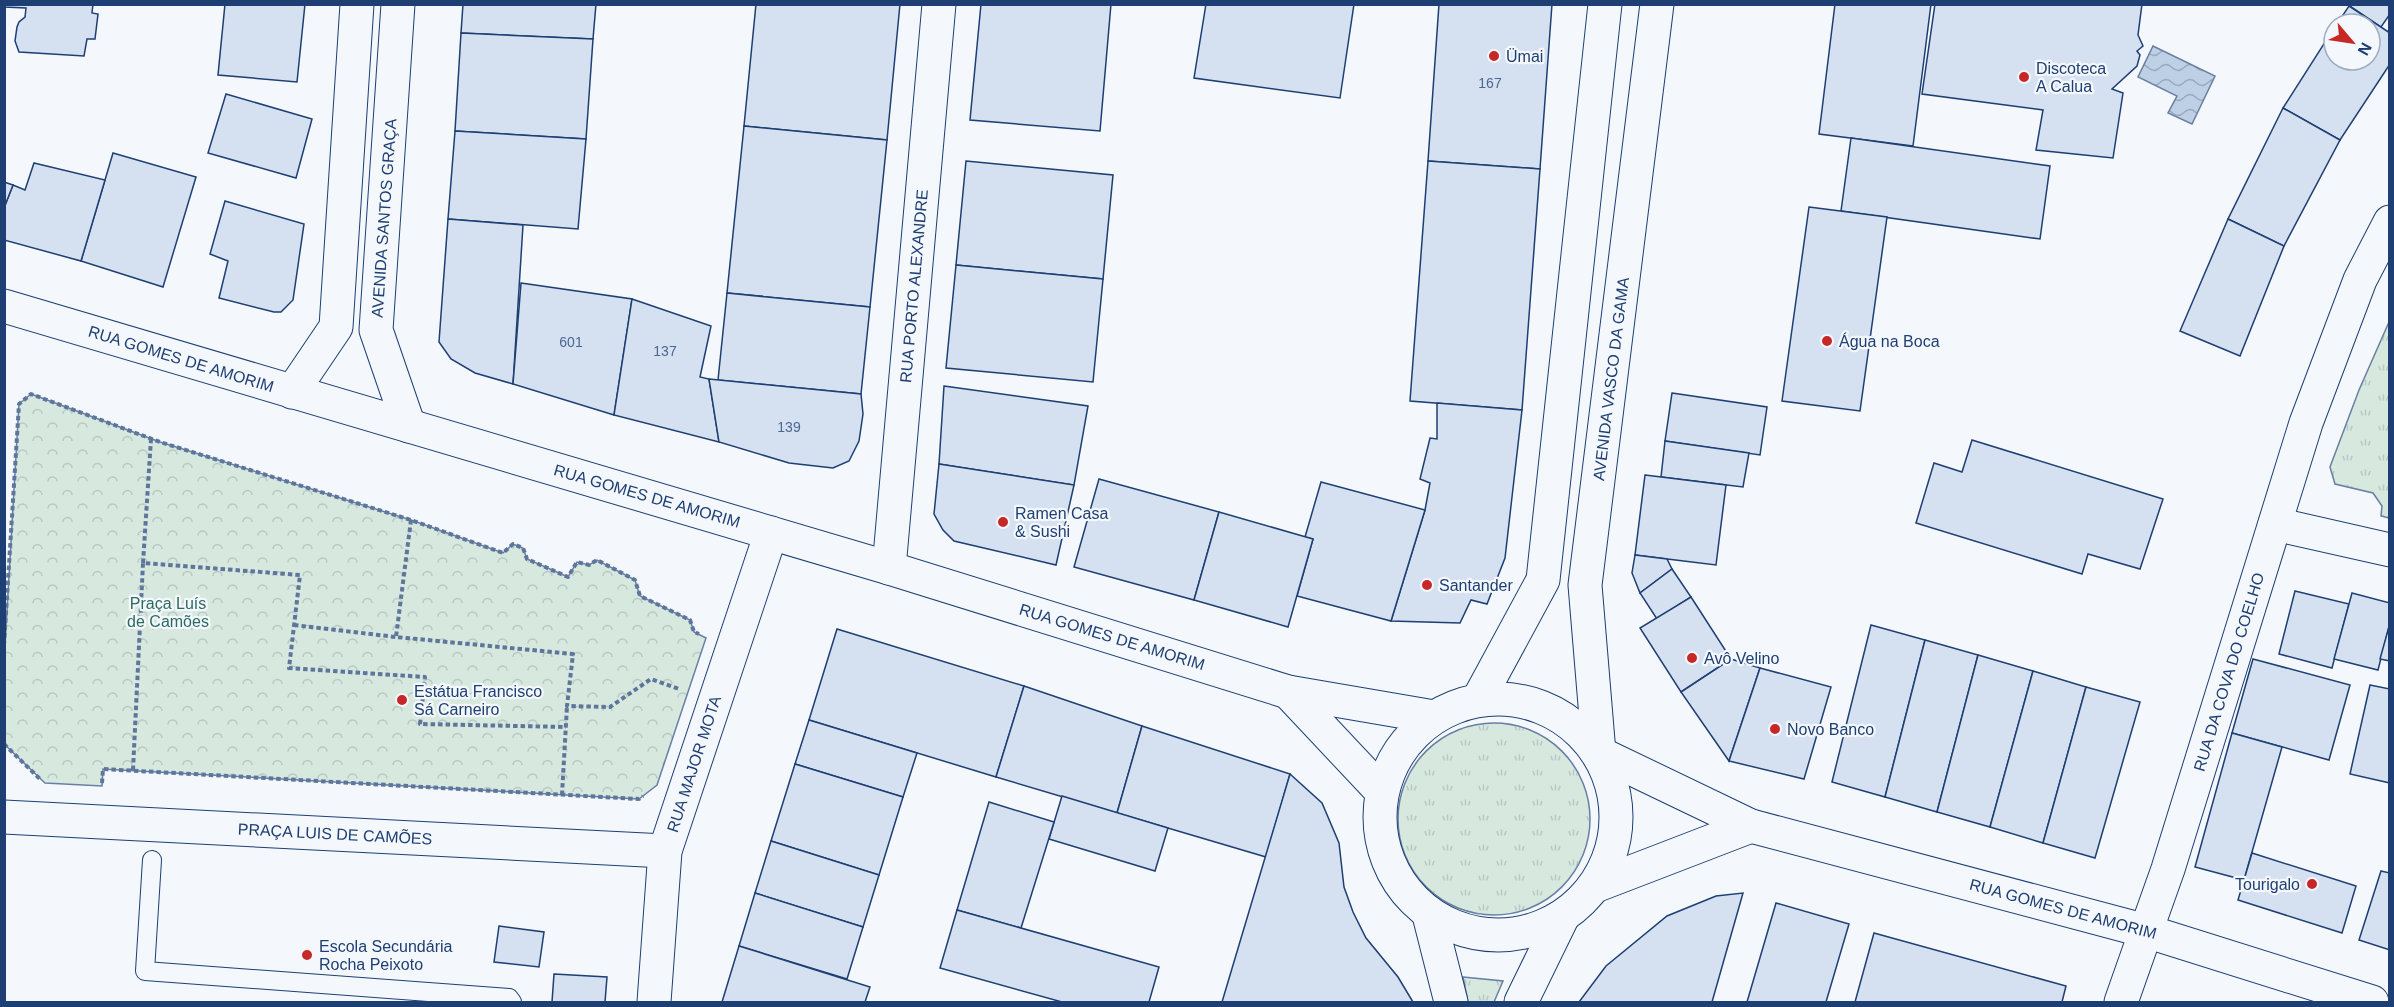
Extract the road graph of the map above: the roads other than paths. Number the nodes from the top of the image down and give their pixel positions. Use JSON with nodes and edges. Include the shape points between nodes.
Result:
{"nodes":[{"id":1,"x":357,"y":4,"type":"edge"},
{"id":2,"x":398,"y":4,"type":"edge"},
{"id":3,"x":939,"y":4,"type":"edge"},
{"id":4,"x":1605,"y":4,"type":"edge"},
{"id":5,"x":1657,"y":4,"type":"edge"},
{"id":6,"x":2390,"y":222,"type":"edge"},
{"id":7,"x":4,"y":306,"type":"edge"},
{"id":8,"x":292,"y":392,"type":"junction"},
{"id":9,"x":409,"y":426,"type":"junction"},
{"id":10,"x":2275,"y":524,"type":"junction"},
{"id":11,"x":771,"y":532,"type":"junction"},
{"id":12,"x":2390,"y":550,"type":"edge"},
{"id":13,"x":889,"y":568,"type":"junction"},
{"id":14,"x":1288,"y":692,"type":"junction"},
{"id":15,"x":1478,"y":700,"type":"junction"},
{"id":16,"x":1434,"y":717,"type":"junction"},
{"id":17,"x":1599,"y":753,"type":"junction"},
{"id":18,"x":1382,"y":792,"type":"junction"},
{"id":19,"x":4,"y":817,"type":"edge"},
{"id":20,"x":1751,"y":826,"type":"junction"},
{"id":21,"x":664,"y":851,"type":"junction"},
{"id":22,"x":152,"y":860,"type":"dead end"},
{"id":23,"x":1595,"y":886,"type":"junction"},
{"id":24,"x":1429,"y":915,"type":"junction"},
{"id":25,"x":1562,"y":918,"type":"junction"},
{"id":26,"x":2146,"y":931,"type":"junction"},
{"id":27,"x":512,"y":1002,"type":"edge"},
{"id":28,"x":654,"y":1002,"type":"edge"},
{"id":29,"x":1451,"y":1002,"type":"edge"},
{"id":30,"x":1521,"y":1002,"type":"edge"},
{"id":31,"x":2121,"y":1002,"type":"edge"},
{"id":32,"x":2372,"y":1002,"type":"edge"}],
"edges":[{"from":1,"to":8,"type":"main road","via":[[336,327]]},
{"from":2,"to":9,"type":"main road","name":"AVENIDA SANTOS GRAÇA","via":[[376,330]]},
{"from":3,"to":13,"type":"main road","name":"RUA PORTO ALEXANDRE"},
{"from":4,"to":15,"type":"main road","via":[[1543,580]]},
{"from":5,"to":17,"type":"main road","name":"AVENIDA VASCO DA GAMA","via":[[1585,585]]},
{"from":6,"to":10,"type":"main road","name":"RUA DA COVA DO COELHO","via":[[2351,302],[2306,423]]},
{"from":7,"to":8,"type":"main road","name":"RUA GOMES DE AMORIM"},
{"from":8,"to":9,"type":"main road","name":"RUA GOMES DE AMORIM"},
{"from":9,"to":11,"type":"main road","name":"RUA GOMES DE AMORIM"},
{"from":10,"to":12,"type":"main road"},
{"from":10,"to":26,"type":"main road","name":"RUA DA COVA DO COELHO"},
{"from":11,"to":13,"type":"main road","name":"RUA GOMES DE AMORIM"},
{"from":11,"to":21,"type":"main road","name":"RUA MAJOR MOTA"},
{"from":13,"to":14,"type":"main road","name":"RUA GOMES DE AMORIM"},
{"from":14,"to":16,"type":"main road","name":"RUA GOMES DE AMORIM"},
{"from":14,"to":18,"type":"main road","name":"RUA GOMES DE AMORIM"},
{"from":15,"to":16,"type":"main road"},
{"from":15,"to":17,"type":"main road","via":[[1524,701],[1567,720]]},
{"from":16,"to":18,"type":"main road","via":[[1400,749]]},
{"from":17,"to":20,"type":"main road","name":"RUA GOMES DE AMORIM"},
{"from":17,"to":23,"type":"main road","via":[[1615,796],[1614,843]]},
{"from":18,"to":24,"type":"main road","via":[[1381,838],[1397,882]]},
{"from":19,"to":21,"type":"main road","name":"PRAÇA LUIS DE CAMÕES"},
{"from":20,"to":23,"type":"main road"},
{"from":20,"to":26,"type":"main road","name":"RUA GOMES DE AMORIM"},
{"from":21,"to":28,"type":"main road","name":"RUA MAJOR MOTA"},
{"from":22,"to":27,"type":"lane","via":[[145,971],[509,998]]},
{"from":23,"to":25,"type":"main road"},
{"from":24,"to":25,"type":"main road","via":[[1472,934],[1518,935]]},
{"from":24,"to":29,"type":"main road"},
{"from":25,"to":30,"type":"main road"},
{"from":26,"to":31,"type":"main road","name":"RUA DA COVA DO COELHO"},
{"from":26,"to":32,"type":"main road","name":"RUA GOMES DE AMORIM"}]}
